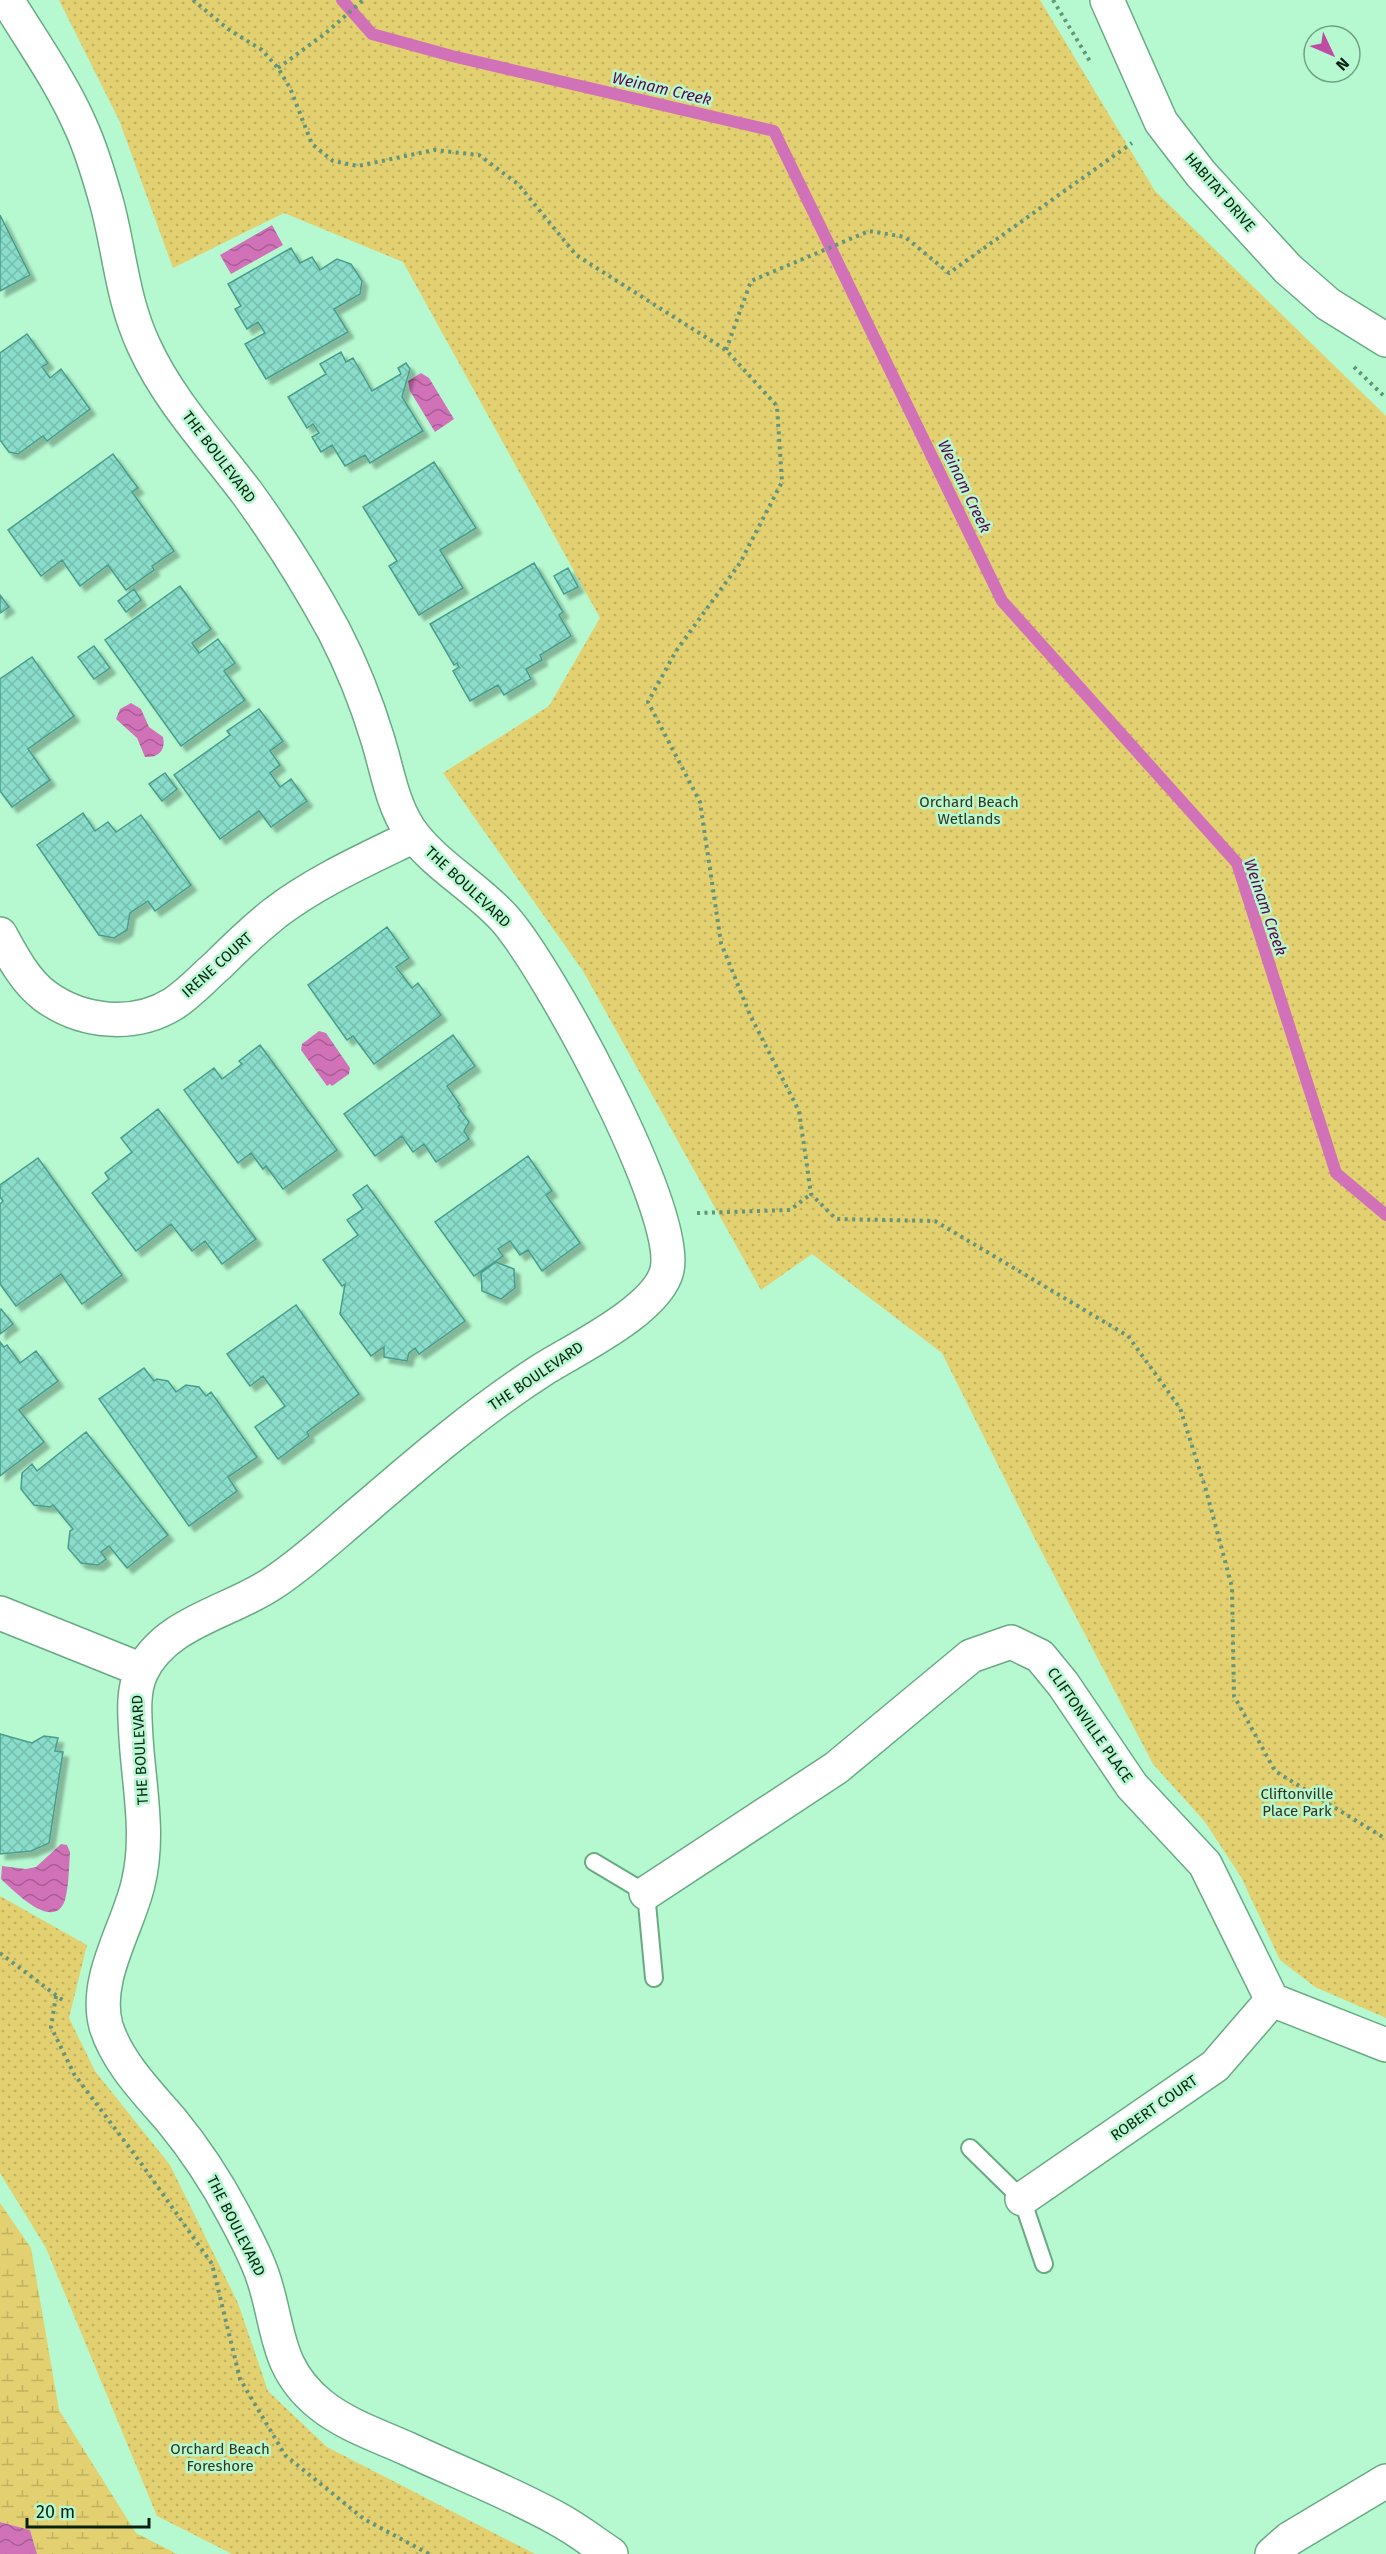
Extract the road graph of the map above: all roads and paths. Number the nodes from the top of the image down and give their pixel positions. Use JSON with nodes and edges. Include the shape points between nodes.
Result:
{"nodes":[{"id":1,"x":6,"y":0,"type":"edge"},
{"id":2,"x":193,"y":0,"type":"edge"},
{"id":3,"x":363,"y":0,"type":"edge"},
{"id":4,"x":1107,"y":0,"type":"edge"},
{"id":5,"x":278,"y":68,"type":"junction"},
{"id":6,"x":1161,"y":122,"type":"junction"},
{"id":7,"x":1386,"y":340,"type":"edge"},
{"id":8,"x":726,"y":350,"type":"junction"},
{"id":9,"x":414,"y":836,"type":"junction"},
{"id":10,"x":0,"y":934,"type":"edge"},
{"id":11,"x":811,"y":1194,"type":"junction"},
{"id":12,"x":658,"y":1215,"type":"junction"},
{"id":13,"x":0,"y":1613,"type":"edge"},
{"id":14,"x":142,"y":1670,"type":"junction"},
{"id":15,"x":1386,"y":1839,"type":"edge"},
{"id":16,"x":594,"y":1862,"type":"dead end"},
{"id":17,"x":646,"y":1893,"type":"junction"},
{"id":18,"x":0,"y":1953,"type":"edge"},
{"id":19,"x":654,"y":1978,"type":"dead end"},
{"id":20,"x":1272,"y":2000,"type":"junction"},
{"id":21,"x":1386,"y":2045,"type":"edge"},
{"id":22,"x":969,"y":2148,"type":"dead end"},
{"id":23,"x":1022,"y":2199,"type":"junction"},
{"id":24,"x":1044,"y":2264,"type":"dead end"},
{"id":25,"x":1386,"y":2481,"type":"edge"},
{"id":26,"x":429,"y":2554,"type":"edge"},
{"id":27,"x":611,"y":2554,"type":"edge"},
{"id":28,"x":1272,"y":2554,"type":"edge"}],
"edges":[{"from":1,"to":9,"type":"street","name":"THE BOULEVARD","via":[[82,129],[108,210],[126,302],[142,343],[162,383],[288,550],[338,637],[374,724],[394,798]]},
{"from":2,"to":5,"type":"path","via":[[262,51]]},
{"from":3,"to":5,"type":"path"},
{"from":4,"to":6,"type":"street","name":"HABITAT DRIVE"},
{"from":5,"to":8,"type":"path","via":[[312,144],[333,161],[358,166],[434,150],[479,155],[518,184],[576,255]]},
{"from":6,"to":7,"type":"street","name":"HABITAT DRIVE","via":[[1201,174],[1288,269],[1328,304]]},
{"from":6,"to":8,"type":"path","via":[[949,273],[905,237],[869,231],[750,280]]},
{"from":8,"to":11,"type":"path","via":[[777,406],[782,482],[740,563],[676,651],[648,702],[700,802],[721,943],[750,1015],[799,1111]]},
{"from":9,"to":10,"type":"street","name":"IRENE COURT","via":[[308,891],[247,937],[189,992],[165,1008],[138,1018],[94,1018],[60,1006],[28,979]]},
{"from":9,"to":12,"type":"street","name":"THE BOULEVARD","via":[[506,920],[539,966],[596,1067]]},
{"from":11,"to":12,"type":"path","via":[[790,1210]]},
{"from":11,"to":15,"type":"path","via":[[836,1219],[935,1221],[1128,1336],[1180,1408],[1206,1490],[1233,1587],[1234,1696],[1275,1771]]},
{"from":12,"to":14,"type":"street","name":"THE BOULEVARD","via":[[667,1269],[658,1289],[640,1308],[501,1397],[312,1555],[266,1589],[192,1623],[156,1652]]},
{"from":13,"to":14,"type":"street"},
{"from":14,"to":27,"type":"street","name":"THE BOULEVARD","via":[[135,1704],[144,1826],[141,1869],[108,1977],[104,2004],[107,2027],[121,2056],[205,2166],[233,2213],[263,2275],[277,2340],[303,2389],[339,2417],[559,2519]]},
{"from":16,"to":17,"type":"lane"},
{"from":17,"to":19,"type":"lane"},
{"from":17,"to":20,"type":"street","name":"CLIFTONVILLE PLACE","via":[[836,1768],[971,1656],[1011,1642],[1040,1656],[1132,1786],[1204,1864]]},
{"from":18,"to":26,"type":"path","via":[[56,1996],[51,2027],[74,2074],[212,2264],[240,2379],[285,2454],[364,2519]]},
{"from":20,"to":21,"type":"street"},
{"from":20,"to":23,"type":"street","name":"ROBERT COURT","via":[[1215,2066]]},
{"from":22,"to":23,"type":"lane"},
{"from":23,"to":24,"type":"lane"},
{"from":25,"to":28,"type":"street","via":[[1289,2539]]}]}
